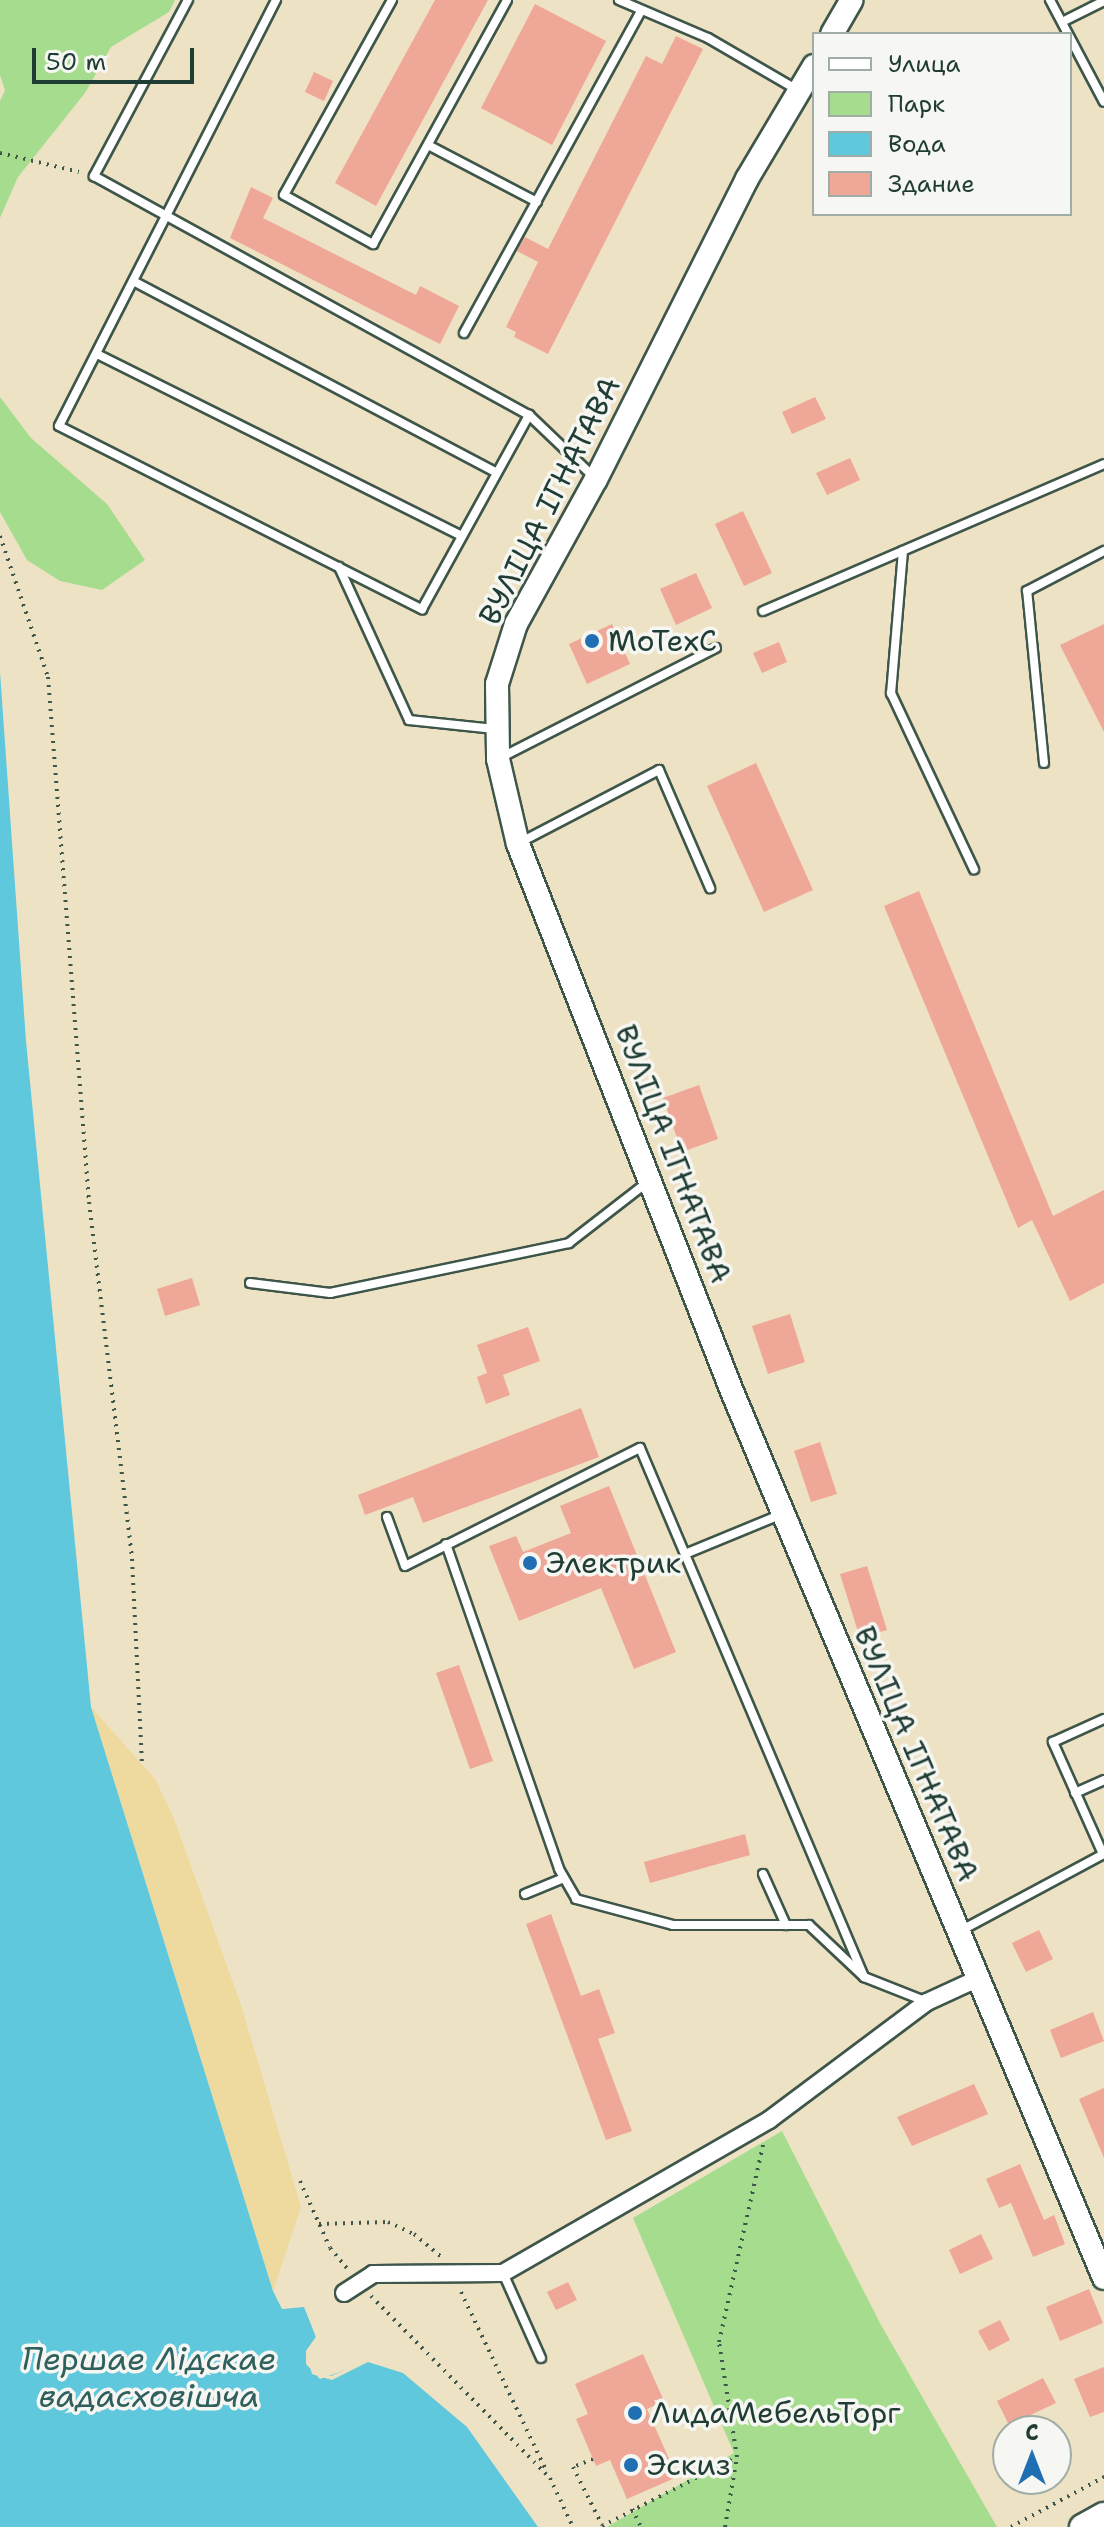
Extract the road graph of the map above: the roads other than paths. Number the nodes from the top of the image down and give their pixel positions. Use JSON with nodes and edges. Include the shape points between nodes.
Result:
{"nodes":[{"id":1,"x":188,"y":0,"type":"edge"},
{"id":2,"x":276,"y":0,"type":"edge"},
{"id":3,"x":392,"y":0,"type":"edge"},
{"id":4,"x":507,"y":0,"type":"edge"},
{"id":5,"x":619,"y":0,"type":"edge"},
{"id":6,"x":852,"y":0,"type":"edge"},
{"id":7,"x":1050,"y":0,"type":"edge"},
{"id":8,"x":1104,"y":1,"type":"edge"},
{"id":9,"x":641,"y":11,"type":"junction"},
{"id":10,"x":1064,"y":21,"type":"junction"},
{"id":11,"x":833,"y":32,"type":"edge"},
{"id":12,"x":1069,"y":32,"type":"edge"},
{"id":13,"x":1072,"y":37,"type":"edge"},
{"id":14,"x":812,"y":70,"type":"edge"},
{"id":15,"x":800,"y":91,"type":"junction"},
{"id":16,"x":1104,"y":102,"type":"edge"},
{"id":17,"x":428,"y":145,"type":"junction"},
{"id":18,"x":537,"y":202,"type":"junction"},
{"id":19,"x":169,"y":217,"type":"junction"},
{"id":20,"x":135,"y":282,"type":"junction"},
{"id":21,"x":464,"y":333,"type":"dead end"},
{"id":22,"x":97,"y":354,"type":"junction"},
{"id":23,"x":529,"y":415,"type":"junction"},
{"id":24,"x":1104,"y":464,"type":"edge"},
{"id":25,"x":497,"y":473,"type":"junction"},
{"id":26,"x":596,"y":479,"type":"junction"},
{"id":27,"x":462,"y":536,"type":"junction"},
{"id":28,"x":903,"y":551,"type":"junction"},
{"id":29,"x":1104,"y":551,"type":"edge"},
{"id":30,"x":339,"y":567,"type":"junction"},
{"id":31,"x":763,"y":611,"type":"dead end"},
{"id":32,"x":716,"y":648,"type":"dead end"},
{"id":33,"x":496,"y":729,"type":"junction"},
{"id":34,"x":498,"y":759,"type":"junction"},
{"id":35,"x":1044,"y":763,"type":"dead end"},
{"id":36,"x":518,"y":844,"type":"junction"},
{"id":37,"x":974,"y":869,"type":"dead end"},
{"id":38,"x":710,"y":888,"type":"dead end"},
{"id":39,"x":653,"y":1178,"type":"junction"},
{"id":40,"x":250,"y":1283,"type":"dead end"},
{"id":41,"x":783,"y":1513,"type":"junction"},
{"id":42,"x":387,"y":1517,"type":"dead end"},
{"id":43,"x":446,"y":1544,"type":"junction"},
{"id":44,"x":685,"y":1554,"type":"junction"},
{"id":45,"x":1104,"y":1719,"type":"edge"},
{"id":46,"x":1104,"y":1780,"type":"edge"},
{"id":47,"x":1075,"y":1793,"type":"junction"},
{"id":48,"x":1104,"y":1854,"type":"edge"},
{"id":49,"x":763,"y":1874,"type":"dead end"},
{"id":50,"x":564,"y":1878,"type":"junction"},
{"id":51,"x":525,"y":1894,"type":"dead end"},
{"id":52,"x":786,"y":1925,"type":"junction"},
{"id":53,"x":957,"y":1933,"type":"junction"},
{"id":54,"x":864,"y":1977,"type":"junction"},
{"id":55,"x":977,"y":1979,"type":"junction"},
{"id":56,"x":927,"y":2002,"type":"junction"},
{"id":57,"x":503,"y":2273,"type":"junction"},
{"id":58,"x":1104,"y":2278,"type":"edge"},
{"id":59,"x":344,"y":2293,"type":"dead end"},
{"id":60,"x":541,"y":2358,"type":"dead end"},
{"id":61,"x":1104,"y":2515,"type":"edge"},
{"id":62,"x":1082,"y":2527,"type":"edge"}],
"edges":[{"from":1,"to":19,"type":"lane","via":[[94,176]]},
{"from":2,"to":19,"type":"lane"},
{"from":3,"to":17,"type":"lane","via":[[284,195],[373,244]]},
{"from":4,"to":17,"type":"lane"},
{"from":5,"to":9,"type":"lane"},
{"from":6,"to":11,"type":"street"},
{"from":7,"to":10,"type":"lane"},
{"from":8,"to":10,"type":"lane"},
{"from":9,"to":15,"type":"lane","via":[[708,38]]},
{"from":9,"to":18,"type":"lane"},
{"from":10,"to":12,"type":"lane"},
{"from":13,"to":16,"type":"lane"},
{"from":14,"to":15,"type":"street","name":"ВУЛІЦА ІГНАТАВА"},
{"from":15,"to":26,"type":"street","name":"ВУЛІЦА ІГНАТАВА","via":[[747,179]]},
{"from":17,"to":18,"type":"lane"},
{"from":18,"to":21,"type":"lane"},
{"from":19,"to":20,"type":"lane"},
{"from":19,"to":23,"type":"lane"},
{"from":20,"to":22,"type":"lane"},
{"from":20,"to":25,"type":"lane"},
{"from":22,"to":27,"type":"lane"},
{"from":22,"to":30,"type":"lane","via":[[59,426]]},
{"from":23,"to":25,"type":"lane"},
{"from":23,"to":26,"type":"lane"},
{"from":24,"to":28,"type":"lane"},
{"from":25,"to":27,"type":"lane"},
{"from":26,"to":33,"type":"street","name":"ВУЛІЦА ІГНАТАВА","via":[[516,624],[497,684]]},
{"from":27,"to":30,"type":"lane","via":[[422,609]]},
{"from":28,"to":31,"type":"lane"},
{"from":28,"to":37,"type":"lane","via":[[891,693]]},
{"from":29,"to":35,"type":"lane","via":[[1027,591]]},
{"from":30,"to":33,"type":"lane","via":[[409,720]]},
{"from":32,"to":34,"type":"lane"},
{"from":33,"to":34,"type":"street","name":"ВУЛІЦА ІГНАТАВА"},
{"from":34,"to":36,"type":"street","name":"ВУЛІЦА ІГНАТАВА"},
{"from":36,"to":38,"type":"lane","via":[[659,770]]},
{"from":36,"to":39,"type":"street","name":"ВУЛІЦА ІГНАТАВА"},
{"from":39,"to":40,"type":"lane","via":[[569,1243],[330,1293]]},
{"from":39,"to":41,"type":"street","name":"ВУЛІЦА ІГНАТАВА"},
{"from":41,"to":44,"type":"lane"},
{"from":41,"to":53,"type":"street","name":"ВУЛІЦА ІГНАТАВА"},
{"from":42,"to":43,"type":"lane","via":[[405,1566]]},
{"from":43,"to":44,"type":"lane","via":[[640,1448]]},
{"from":43,"to":50,"type":"lane"},
{"from":44,"to":54,"type":"lane"},
{"from":45,"to":47,"type":"lane","via":[[1053,1742]]},
{"from":46,"to":47,"type":"lane"},
{"from":47,"to":48,"type":"lane"},
{"from":48,"to":53,"type":"lane"},
{"from":49,"to":52,"type":"lane"},
{"from":50,"to":51,"type":"lane"},
{"from":50,"to":52,"type":"lane","via":[[576,1899],[673,1925]]},
{"from":52,"to":54,"type":"lane","via":[[809,1925]]},
{"from":53,"to":55,"type":"street","name":"ВУЛІЦА ІГНАТАВА"},
{"from":54,"to":56,"type":"lane"},
{"from":55,"to":56,"type":"street"},
{"from":55,"to":58,"type":"street","name":"ВУЛІЦА ІГНАТАВА"},
{"from":56,"to":57,"type":"street","via":[[769,2120]]},
{"from":57,"to":59,"type":"street","via":[[373,2274]]},
{"from":57,"to":60,"type":"lane"},
{"from":61,"to":62,"type":"main road"}]}
